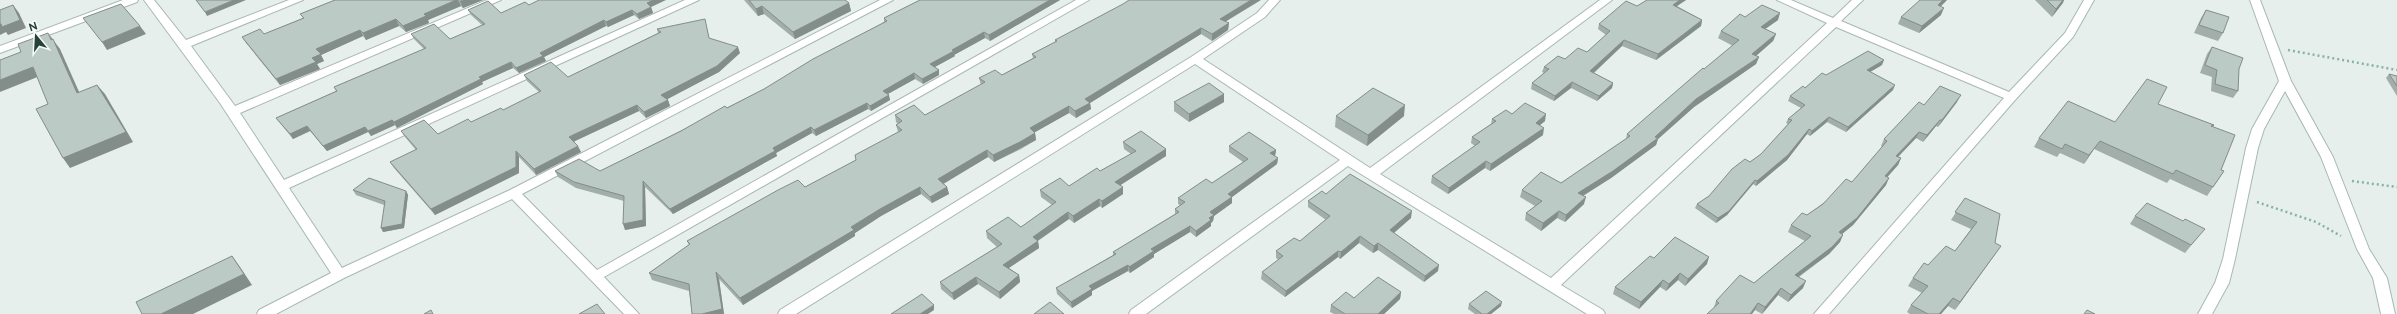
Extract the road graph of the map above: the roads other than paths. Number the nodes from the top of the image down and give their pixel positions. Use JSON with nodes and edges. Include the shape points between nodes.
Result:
{"nodes":[{"id":1,"x":133,"y":0,"type":"edge"},
{"id":2,"x":149,"y":0,"type":"edge"},
{"id":3,"x":298,"y":0,"type":"edge"},
{"id":4,"x":496,"y":0,"type":"edge"},
{"id":5,"x":694,"y":0,"type":"edge"},
{"id":6,"x":888,"y":0,"type":"edge"},
{"id":7,"x":1084,"y":0,"type":"edge"},
{"id":8,"x":1275,"y":0,"type":"edge"},
{"id":9,"x":1607,"y":0,"type":"edge"},
{"id":10,"x":1782,"y":0,"type":"edge"},
{"id":11,"x":1858,"y":0,"type":"edge"},
{"id":12,"x":2089,"y":0,"type":"edge"},
{"id":13,"x":2255,"y":0,"type":"edge"},
{"id":14,"x":1834,"y":23,"type":"junction"},
{"id":15,"x":185,"y":44,"type":"junction"},
{"id":16,"x":0,"y":50,"type":"edge"},
{"id":17,"x":1195,"y":60,"type":"junction"},
{"id":18,"x":2285,"y":81,"type":"junction"},
{"id":19,"x":2011,"y":97,"type":"junction"},
{"id":20,"x":232,"y":112,"type":"junction"},
{"id":21,"x":1348,"y":160,"type":"junction"},
{"id":22,"x":1371,"y":174,"type":"junction"},
{"id":23,"x":282,"y":186,"type":"junction"},
{"id":24,"x":514,"y":192,"type":"junction"},
{"id":25,"x":339,"y":275,"type":"junction"},
{"id":26,"x":596,"y":276,"type":"junction"},
{"id":27,"x":1552,"y":286,"type":"junction"},
{"id":28,"x":264,"y":314,"type":"edge"},
{"id":29,"x":632,"y":314,"type":"edge"},
{"id":30,"x":785,"y":314,"type":"edge"},
{"id":31,"x":1136,"y":314,"type":"edge"},
{"id":32,"x":1598,"y":314,"type":"edge"},
{"id":33,"x":1820,"y":314,"type":"edge"},
{"id":34,"x":2205,"y":314,"type":"edge"},
{"id":35,"x":2388,"y":314,"type":"edge"}],
"edges":[{"from":1,"to":16,"type":"street"},
{"from":2,"to":15,"type":"street"},
{"from":3,"to":15,"type":"street"},
{"from":4,"to":20,"type":"street"},
{"from":5,"to":23,"type":"street"},
{"from":6,"to":24,"type":"street"},
{"from":7,"to":26,"type":"street"},
{"from":8,"to":17,"type":"street","via":[[1261,15]]},
{"from":9,"to":22,"type":"street"},
{"from":10,"to":14,"type":"street"},
{"from":11,"to":14,"type":"street"},
{"from":12,"to":19,"type":"street","via":[[2069,35]]},
{"from":13,"to":18,"type":"street"},
{"from":14,"to":19,"type":"street"},
{"from":14,"to":27,"type":"street"},
{"from":15,"to":20,"type":"street"},
{"from":17,"to":21,"type":"street"},
{"from":17,"to":30,"type":"street"},
{"from":18,"to":34,"type":"street","via":[[2258,128],[2222,283]]},
{"from":18,"to":35,"type":"street","via":[[2315,133],[2337,180],[2363,249],[2380,278]]},
{"from":19,"to":33,"type":"street"},
{"from":20,"to":23,"type":"street"},
{"from":21,"to":22,"type":"street"},
{"from":21,"to":31,"type":"street"},
{"from":22,"to":27,"type":"street"},
{"from":23,"to":25,"type":"street"},
{"from":24,"to":25,"type":"street"},
{"from":24,"to":26,"type":"street"},
{"from":25,"to":28,"type":"street"},
{"from":26,"to":29,"type":"street"},
{"from":27,"to":32,"type":"street"}]}
